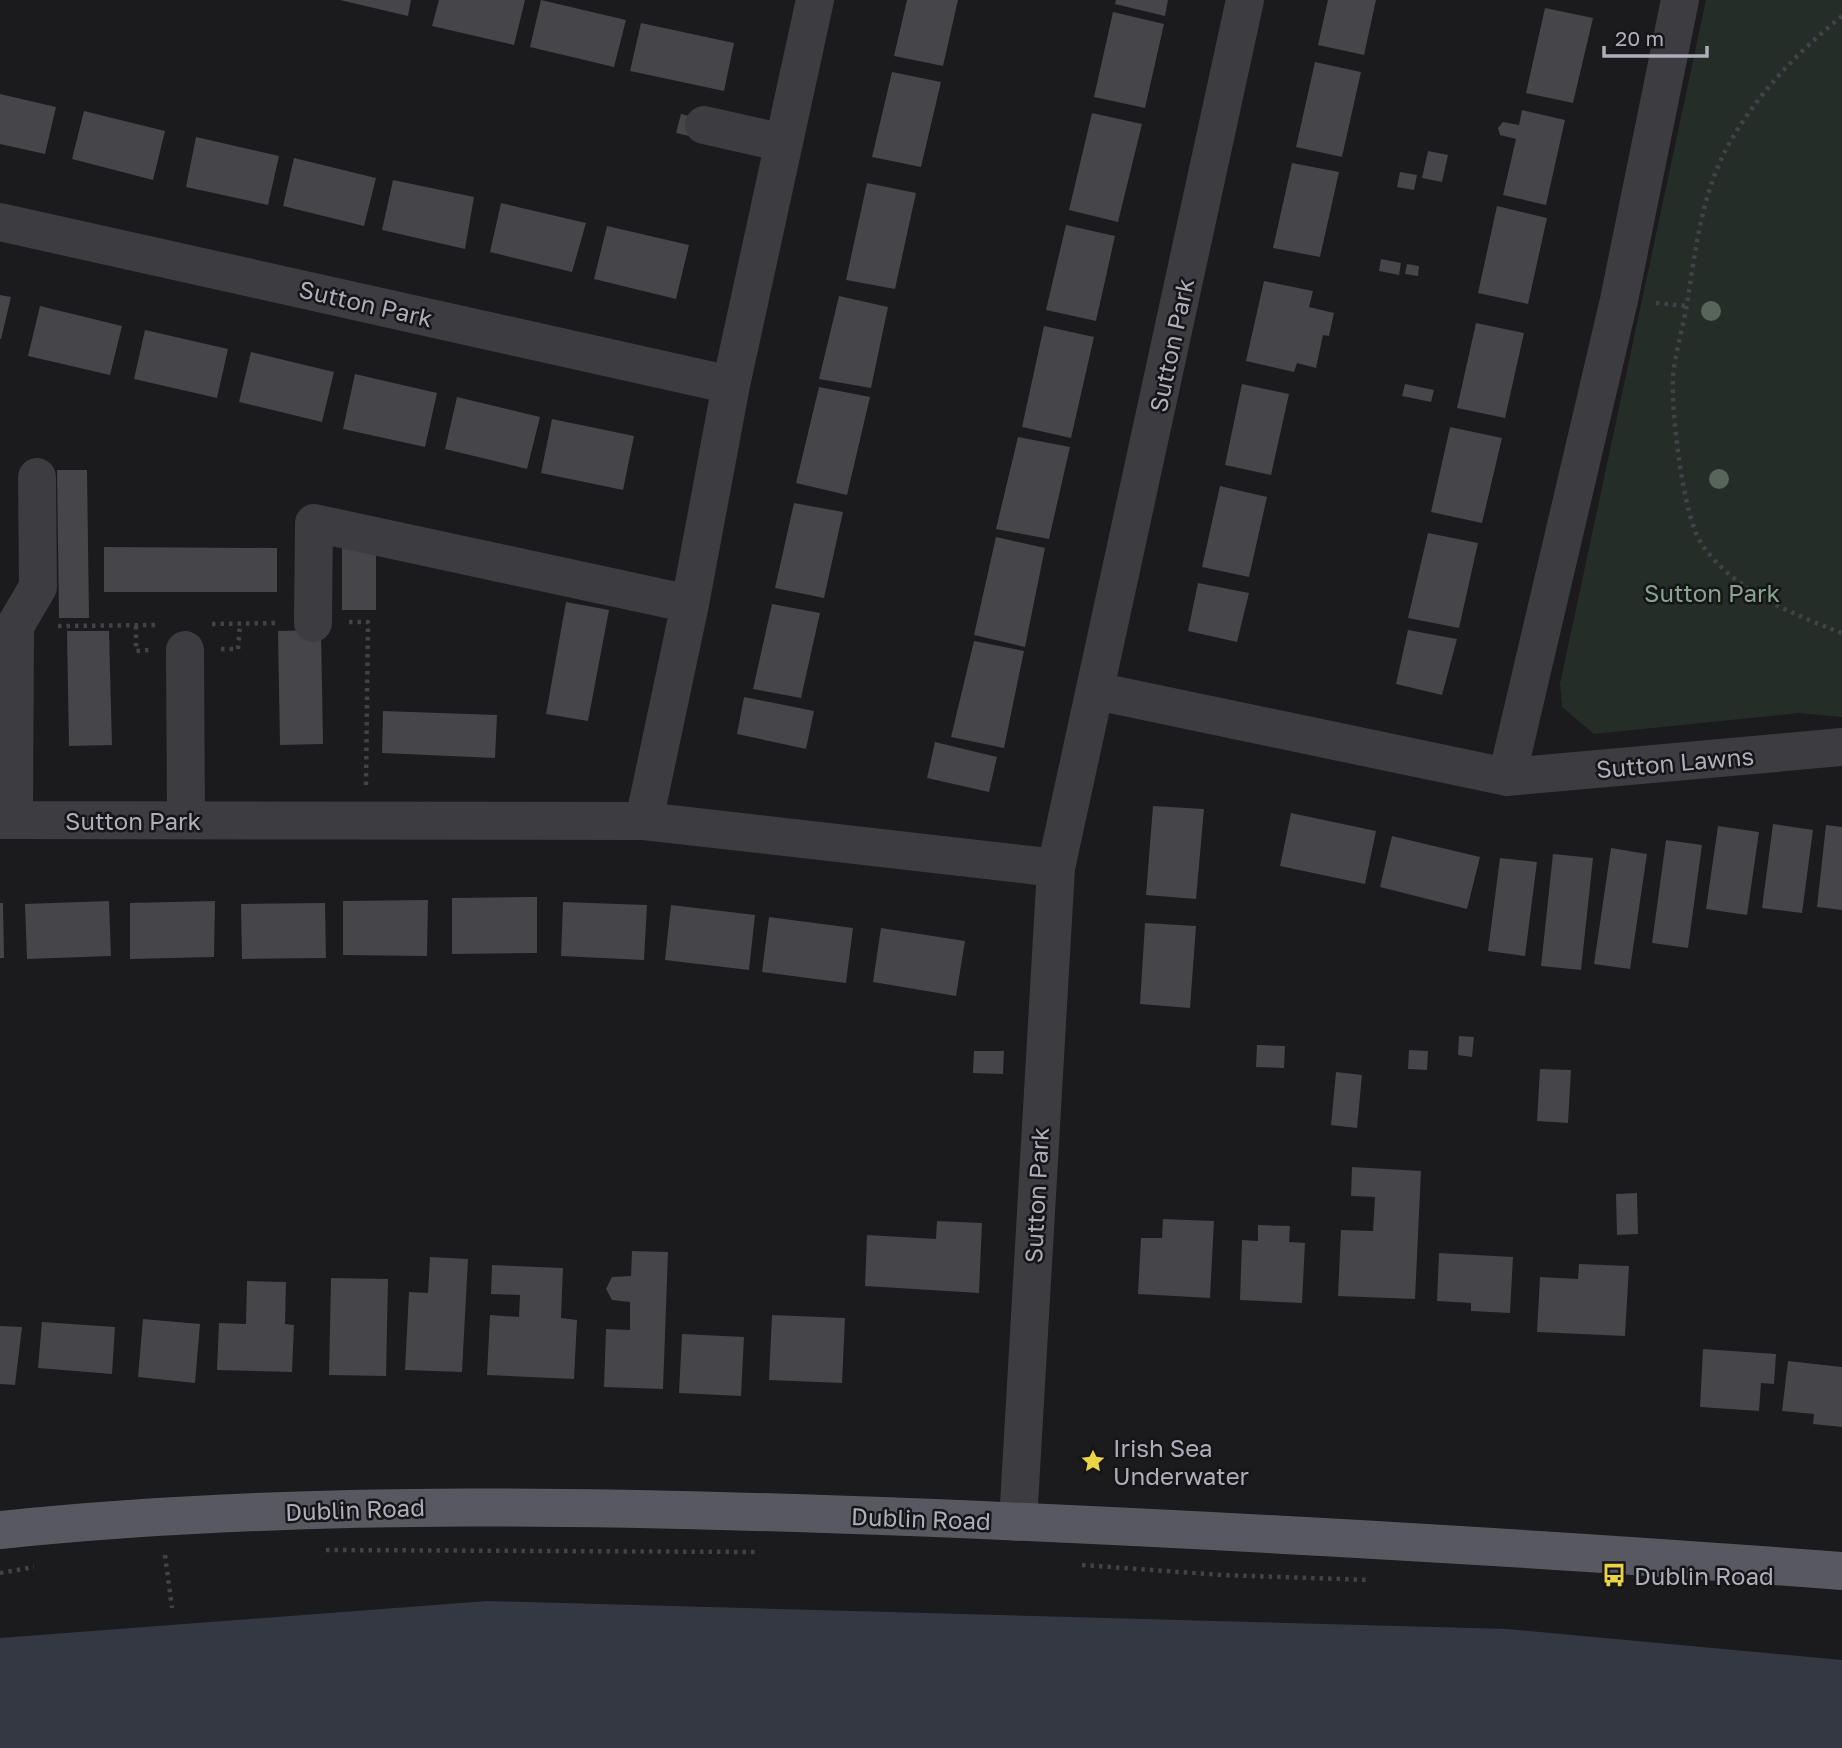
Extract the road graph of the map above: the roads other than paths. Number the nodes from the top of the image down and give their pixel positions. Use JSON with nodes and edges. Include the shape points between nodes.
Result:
{"nodes":[{"id":1,"x":815,"y":0,"type":"edge"},
{"id":2,"x":1245,"y":0,"type":"edge"},
{"id":3,"x":1680,"y":0,"type":"edge"},
{"id":4,"x":704,"y":125,"type":"dead end"},
{"id":5,"x":784,"y":144,"type":"junction"},
{"id":6,"x":0,"y":222,"type":"edge"},
{"id":7,"x":731,"y":384,"type":"junction"},
{"id":8,"x":37,"y":477,"type":"dead end"},
{"id":9,"x":690,"y":604,"type":"junction"},
{"id":10,"x":313,"y":623,"type":"road end"},
{"id":11,"x":183,"y":633,"type":"road end"},
{"id":12,"x":1097,"y":691,"type":"junction"},
{"id":13,"x":1842,"y":747,"type":"edge"},
{"id":14,"x":1507,"y":777,"type":"junction"},
{"id":15,"x":7,"y":820,"type":"edge"},
{"id":16,"x":186,"y":820,"type":"junction"},
{"id":17,"x":644,"y":821,"type":"junction"},
{"id":18,"x":1056,"y":868,"type":"junction"},
{"id":19,"x":1018,"y":1522,"type":"junction"},
{"id":20,"x":0,"y":1530,"type":"edge"},
{"id":21,"x":1842,"y":1571,"type":"edge"}],
"edges":[{"from":1,"to":5,"type":"street"},
{"from":2,"to":12,"type":"street","name":"Sutton Park"},
{"from":3,"to":14,"type":"street","via":[[1619,300]]},
{"from":4,"to":5,"type":"street"},
{"from":5,"to":7,"type":"street"},
{"from":6,"to":7,"type":"street","name":"Sutton Park"},
{"from":7,"to":9,"type":"street"},
{"from":8,"to":15,"type":"street","via":[[38,587],[15,626]]},
{"from":9,"to":10,"type":"street","via":[[314,523]]},
{"from":9,"to":17,"type":"street"},
{"from":11,"to":16,"type":"street"},
{"from":12,"to":14,"type":"street"},
{"from":12,"to":18,"type":"street","name":"Sutton Park"},
{"from":13,"to":14,"type":"street","name":"Sutton Lawns"},
{"from":15,"to":16,"type":"street","name":"Sutton Park"},
{"from":16,"to":17,"type":"street","name":"Sutton Park"},
{"from":17,"to":18,"type":"street","name":"Sutton Park"},
{"from":18,"to":19,"type":"street","name":"Sutton Park"},
{"from":19,"to":20,"type":"main road","name":"Dublin Road","via":[[747,1511],[426,1507],[247,1512]]},
{"from":19,"to":21,"type":"main road","name":"Dublin Road","via":[[1526,1547]]}]}
